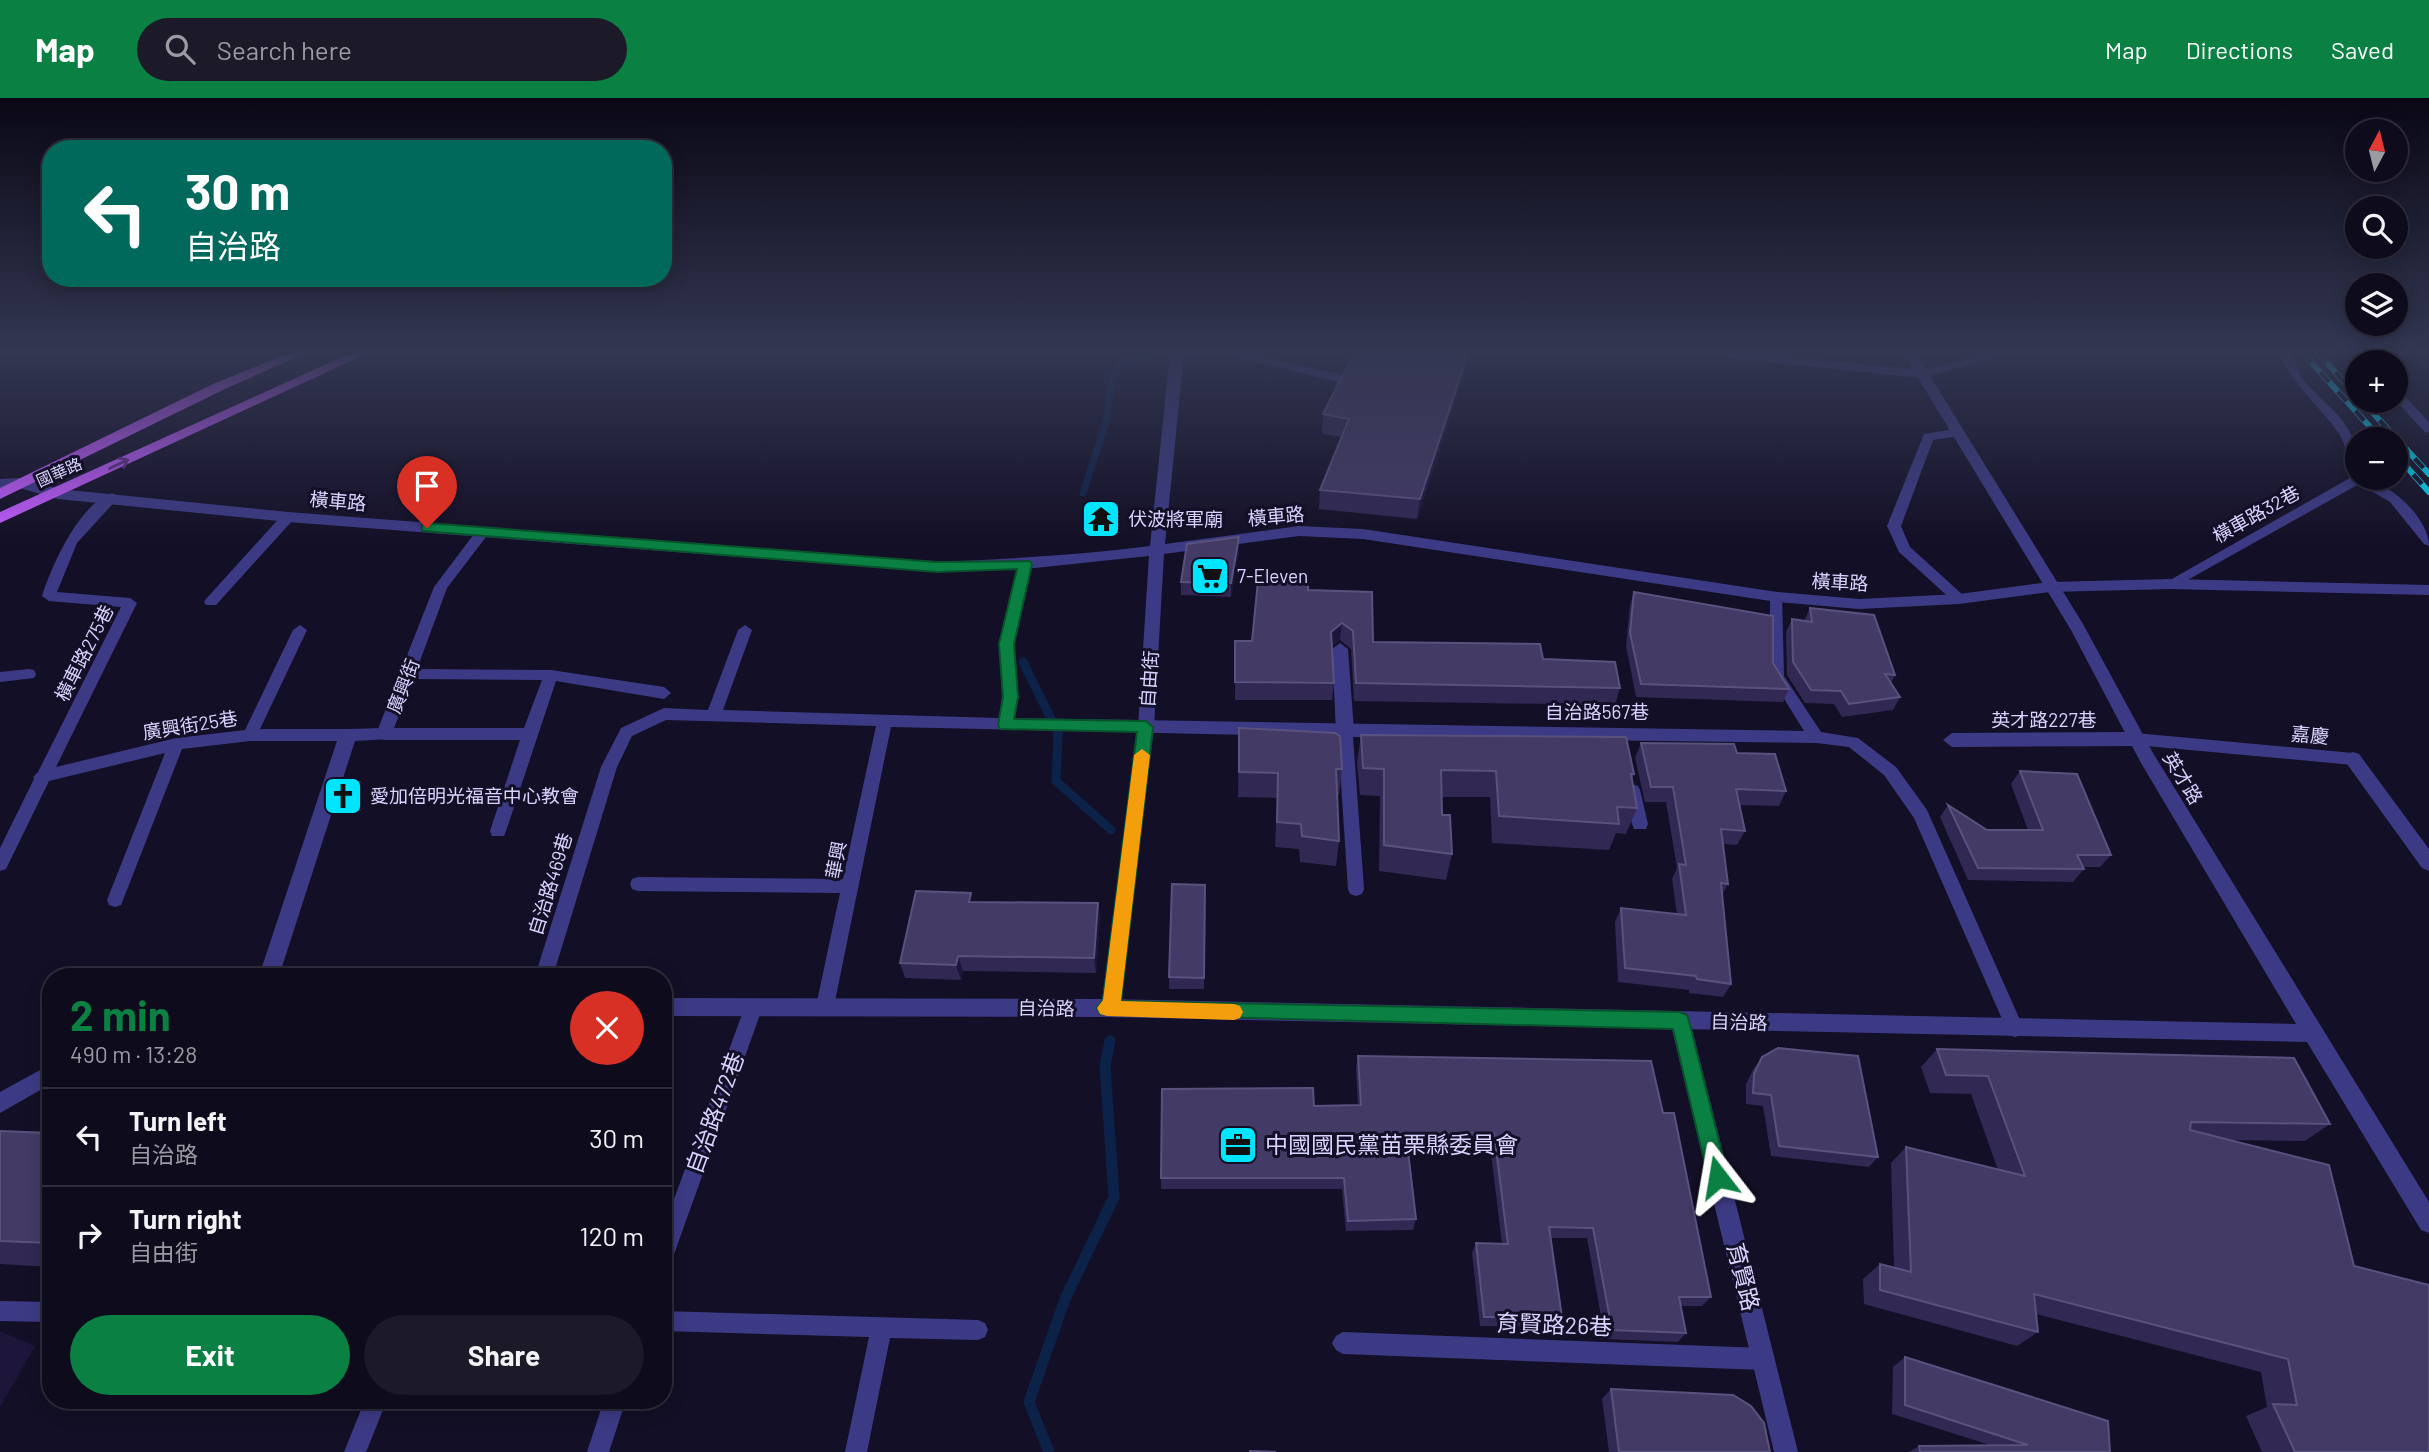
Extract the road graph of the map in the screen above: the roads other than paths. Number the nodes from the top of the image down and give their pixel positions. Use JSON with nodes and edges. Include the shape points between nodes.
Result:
{"nodes":[{"id":1,"x":158,"y":416,"type":"edge"},
{"id":2,"x":220,"y":416,"type":"edge"},
{"id":3,"x":1171,"y":416,"type":"edge"},
{"id":4,"x":1946,"y":416,"type":"edge"},
{"id":5,"x":2331,"y":416,"type":"edge"},
{"id":6,"x":2417,"y":416,"type":"edge"},
{"id":7,"x":2429,"y":429,"type":"edge"},
{"id":8,"x":2345,"y":432,"type":"edge"},
{"id":9,"x":1955,"y":433,"type":"junction"},
{"id":10,"x":20,"y":483,"type":"junction"},
{"id":11,"x":0,"y":484,"type":"edge"},
{"id":12,"x":2345,"y":486,"type":"edge"},
{"id":13,"x":2380,"y":490,"type":"edge"},
{"id":14,"x":0,"y":494,"type":"edge"},
{"id":15,"x":58,"y":494,"type":"junction"},
{"id":16,"x":112,"y":497,"type":"junction"},
{"id":17,"x":288,"y":517,"type":"junction"},
{"id":18,"x":0,"y":518,"type":"edge"},
{"id":19,"x":482,"y":533,"type":"junction"},
{"id":20,"x":2429,"y":541,"type":"edge"},
{"id":21,"x":1157,"y":551,"type":"junction"},
{"id":22,"x":1025,"y":564,"type":"junction"},
{"id":23,"x":2170,"y":584,"type":"junction"},
{"id":24,"x":2050,"y":587,"type":"junction"},
{"id":25,"x":2429,"y":590,"type":"edge"},
{"id":26,"x":1777,"y":597,"type":"junction"},
{"id":27,"x":1959,"y":599,"type":"junction"},
{"id":28,"x":211,"y":602,"type":"dead end"},
{"id":29,"x":300,"y":630,"type":"dead end"},
{"id":30,"x":746,"y":630,"type":"dead end"},
{"id":31,"x":1340,"y":649,"type":"dead end"},
{"id":32,"x":29,"y":674,"type":"dead end"},
{"id":33,"x":408,"y":674,"type":"junction"},
{"id":34,"x":551,"y":675,"type":"junction"},
{"id":35,"x":0,"y":677,"type":"edge"},
{"id":36,"x":664,"y":693,"type":"dead end"},
{"id":37,"x":713,"y":716,"type":"junction"},
{"id":38,"x":885,"y":721,"type":"junction"},
{"id":39,"x":1006,"y":725,"type":"junction"},
{"id":40,"x":1146,"y":727,"type":"junction"},
{"id":41,"x":1345,"y":731,"type":"junction"},
{"id":42,"x":384,"y":734,"type":"junction"},
{"id":43,"x":530,"y":734,"type":"junction"},
{"id":44,"x":250,"y":735,"type":"junction"},
{"id":45,"x":348,"y":735,"type":"junction"},
{"id":46,"x":1816,"y":737,"type":"junction"},
{"id":47,"x":2136,"y":739,"type":"junction"},
{"id":48,"x":1952,"y":740,"type":"dead end"},
{"id":49,"x":176,"y":744,"type":"junction"},
{"id":50,"x":2353,"y":759,"type":"joint"},
{"id":51,"x":1628,"y":772,"type":"edge"},
{"id":52,"x":41,"y":777,"type":"junction"},
{"id":53,"x":1640,"y":824,"type":"dead end"},
{"id":54,"x":498,"y":831,"type":"dead end"},
{"id":55,"x":2429,"y":863,"type":"edge"},
{"id":56,"x":0,"y":864,"type":"edge"},
{"id":57,"x":638,"y":884,"type":"dead end"},
{"id":58,"x":852,"y":887,"type":"junction"},
{"id":59,"x":1356,"y":889,"type":"dead end"},
{"id":60,"x":115,"y":900,"type":"dead end"},
{"id":61,"x":272,"y":968,"type":"edge"},
{"id":62,"x":546,"y":968,"type":"edge"},
{"id":63,"x":825,"y":1006,"type":"junction"},
{"id":64,"x":1109,"y":1006,"type":"junction"},
{"id":65,"x":672,"y":1007,"type":"edge"},
{"id":66,"x":753,"y":1009,"type":"junction"},
{"id":67,"x":1680,"y":1021,"type":"junction"},
{"id":68,"x":2015,"y":1029,"type":"junction"},
{"id":69,"x":2310,"y":1033,"type":"junction"},
{"id":70,"x":42,"y":1078,"type":"edge"},
{"id":71,"x":0,"y":1103,"type":"edge"},
{"id":72,"x":2429,"y":1222,"type":"edge"},
{"id":73,"x":672,"y":1232,"type":"edge"},
{"id":74,"x":0,"y":1311,"type":"edge"},
{"id":75,"x":42,"y":1312,"type":"edge"},
{"id":76,"x":672,"y":1321,"type":"edge"},
{"id":77,"x":881,"y":1328,"type":"junction"},
{"id":78,"x":978,"y":1330,"type":"dead end"},
{"id":79,"x":1343,"y":1343,"type":"dead end"},
{"id":80,"x":1763,"y":1359,"type":"junction"},
{"id":81,"x":372,"y":1409,"type":"edge"},
{"id":82,"x":612,"y":1409,"type":"edge"},
{"id":83,"x":355,"y":1452,"type":"edge"},
{"id":84,"x":598,"y":1452,"type":"edge"},
{"id":85,"x":856,"y":1452,"type":"edge"},
{"id":86,"x":1786,"y":1452,"type":"edge"}],
"edges":[{"from":1,"to":10,"type":"main road","name":"國華路"},
{"from":15,"to":2,"type":"main road","name":"國華路","one_way":true},
{"from":3,"to":21,"type":"street","name":"自由街"},
{"from":4,"to":9,"type":"street","name":"英才路"},
{"from":5,"to":8,"type":"lane"},
{"from":6,"to":7,"type":"lane"},
{"from":9,"to":24,"type":"street","name":"英才路"},
{"from":9,"to":27,"type":"lane","via":[[1928,437],[1894,526],[1904,548]]},
{"from":10,"to":11,"type":"street","name":"橫車路"},
{"from":10,"to":14,"type":"main road","name":"國華路"},
{"from":10,"to":15,"type":"street","name":"橫車路"},
{"from":12,"to":23,"type":"lane","name":"橫車路32巷"},
{"from":13,"to":20,"type":"lane","via":[[2395,499]]},
{"from":15,"to":16,"type":"street","name":"橫車路"},
{"from":15,"to":18,"type":"main road","name":"國華路"},
{"from":16,"to":17,"type":"street","name":"橫車路"},
{"from":16,"to":52,"type":"lane","name":"橫車路275巷","via":[[86,521],[60,557],[49,596],[130,603]]},
{"from":17,"to":19,"type":"street","name":"橫車路"},
{"from":17,"to":28,"type":"lane"},
{"from":19,"to":22,"type":"street","name":"橫車路","via":[[937,567]]},
{"from":19,"to":33,"type":"lane","name":"廣興街","via":[[441,587]]},
{"from":21,"to":22,"type":"street","name":"橫車路"},
{"from":21,"to":26,"type":"street","name":"橫車路","via":[[1299,531],[1363,534]]},
{"from":21,"to":40,"type":"street","name":"自由街"},
{"from":22,"to":39,"type":"lane","via":[[1007,644],[1010,697]]},
{"from":23,"to":24,"type":"street","name":"橫車路"},
{"from":23,"to":25,"type":"street","name":"橫車路"},
{"from":24,"to":27,"type":"street","name":"橫車路"},
{"from":24,"to":47,"type":"street","name":"英才路","via":[[2067,608]]},
{"from":26,"to":27,"type":"street","name":"橫車路","via":[[1859,604]]},
{"from":26,"to":46,"type":"lane","via":[[1777,676]]},
{"from":29,"to":44,"type":"lane"},
{"from":30,"to":37,"type":"lane"},
{"from":31,"to":41,"type":"street"},
{"from":32,"to":35,"type":"lane"},
{"from":33,"to":34,"type":"lane"},
{"from":33,"to":42,"type":"lane","name":"廣興街"},
{"from":34,"to":36,"type":"lane"},
{"from":34,"to":43,"type":"lane"},
{"from":37,"to":38,"type":"lane"},
{"from":37,"to":62,"type":"lane","name":"自治路469巷","via":[[664,714],[626,732],[608,767]]},
{"from":38,"to":39,"type":"lane"},
{"from":38,"to":58,"type":"lane","name":"華興"},
{"from":39,"to":40,"type":"lane","name":"自治路567巷"},
{"from":40,"to":41,"type":"lane","name":"自治路567巷"},
{"from":40,"to":64,"type":"street","name":"自由街"},
{"from":41,"to":46,"type":"lane","name":"自治路567巷","via":[[1620,740]]},
{"from":41,"to":59,"type":"lane"},
{"from":42,"to":43,"type":"lane"},
{"from":42,"to":45,"type":"street","name":"廣興街"},
{"from":43,"to":54,"type":"lane"},
{"from":44,"to":45,"type":"lane","name":"廣興街25巷"},
{"from":44,"to":49,"type":"lane","name":"廣興街25巷"},
{"from":45,"to":61,"type":"street"},
{"from":46,"to":68,"type":"lane","name":"自治路567巷","via":[[1853,742],[1890,772],[1921,816]]},
{"from":47,"to":48,"type":"street","name":"英才路227巷"},
{"from":47,"to":50,"type":"lane","name":"嘉慶"},
{"from":47,"to":69,"type":"street","name":"英才路"},
{"from":49,"to":52,"type":"lane","name":"廣興街25巷"},
{"from":49,"to":60,"type":"lane"},
{"from":50,"to":55,"type":"street","name":"嘉慶"},
{"from":51,"to":53,"type":"lane"},
{"from":52,"to":56,"type":"lane","name":"橫車路275巷"},
{"from":57,"to":58,"type":"lane"},
{"from":58,"to":63,"type":"lane","name":"華興"},
{"from":63,"to":64,"type":"street","name":"自治路"},
{"from":63,"to":66,"type":"street","name":"自治路"},
{"from":64,"to":67,"type":"street","name":"自治路"},
{"from":65,"to":66,"type":"street","name":"自治路"},
{"from":66,"to":73,"type":"lane","name":"自治路472巷"},
{"from":67,"to":68,"type":"street","name":"自治路"},
{"from":67,"to":80,"type":"street","name":"育賢路"},
{"from":68,"to":69,"type":"street","name":"自治路"},
{"from":69,"to":72,"type":"street","name":"英才路"},
{"from":70,"to":71,"type":"street"},
{"from":74,"to":75,"type":"lane"},
{"from":76,"to":77,"type":"lane"},
{"from":77,"to":78,"type":"lane"},
{"from":77,"to":85,"type":"lane"},
{"from":79,"to":80,"type":"lane","name":"育賢路26巷"},
{"from":80,"to":86,"type":"street","name":"育賢路"},
{"from":81,"to":83,"type":"lane"},
{"from":82,"to":84,"type":"lane"}]}
